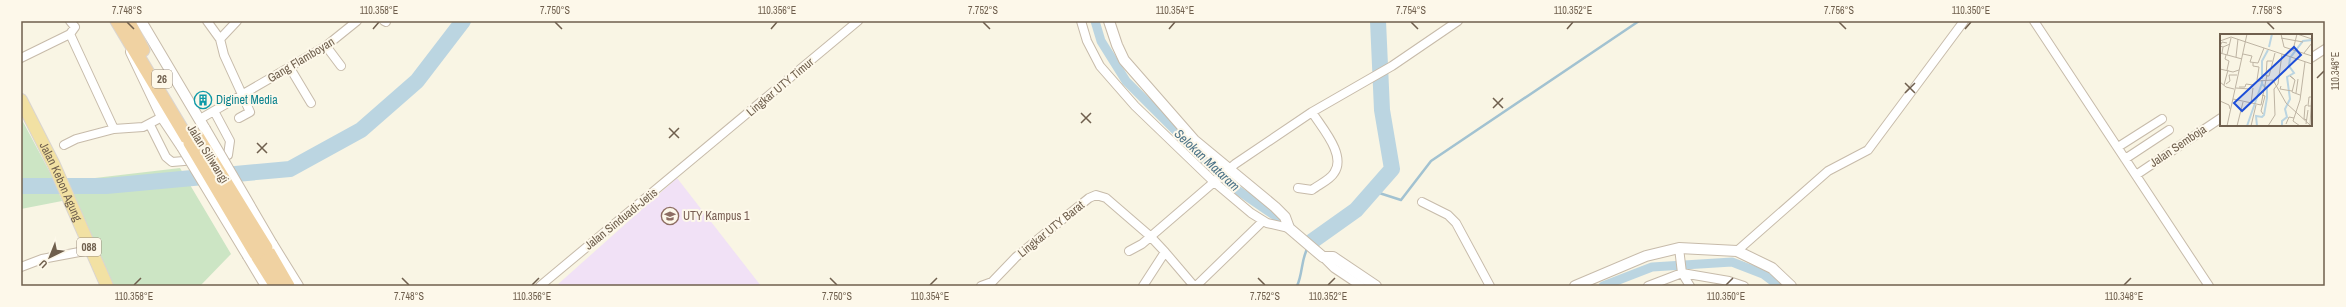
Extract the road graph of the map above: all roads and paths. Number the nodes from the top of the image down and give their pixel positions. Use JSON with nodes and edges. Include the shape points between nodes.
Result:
{"nodes":[{"id":1,"x":70,"y":21,"type":"edge"},
{"id":2,"x":117,"y":21,"type":"edge"},
{"id":3,"x":128,"y":21,"type":"edge"},
{"id":4,"x":141,"y":21,"type":"edge"},
{"id":5,"x":207,"y":21,"type":"edge"},
{"id":6,"x":237,"y":21,"type":"edge"},
{"id":7,"x":858,"y":21,"type":"edge"},
{"id":8,"x":1082,"y":21,"type":"edge"},
{"id":9,"x":1109,"y":21,"type":"edge"},
{"id":10,"x":1458,"y":21,"type":"edge"},
{"id":11,"x":1964,"y":21,"type":"edge"},
{"id":12,"x":2034,"y":21,"type":"edge"},
{"id":13,"x":354,"y":22,"type":"edge"},
{"id":14,"x":70,"y":34,"type":"junction"},
{"id":15,"x":220,"y":39,"type":"junction"},
{"id":16,"x":128,"y":41,"type":"junction"},
{"id":17,"x":326,"y":46,"type":"junction"},
{"id":18,"x":2325,"y":49,"type":"edge"},
{"id":19,"x":2312,"y":57,"type":"edge"},
{"id":20,"x":21,"y":58,"type":"edge"},
{"id":21,"x":341,"y":66,"type":"dead end"},
{"id":22,"x":290,"y":68,"type":"junction"},
{"id":23,"x":243,"y":95,"type":"junction"},
{"id":24,"x":21,"y":100,"type":"edge"},
{"id":25,"x":311,"y":103,"type":"dead end"},
{"id":26,"x":214,"y":111,"type":"junction"},
{"id":27,"x":1312,"y":112,"type":"junction"},
{"id":28,"x":162,"y":117,"type":"junction"},
{"id":29,"x":239,"y":118,"type":"dead end"},
{"id":30,"x":2162,"y":119,"type":"dead end"},
{"id":31,"x":2220,"y":119,"type":"edge"},
{"id":32,"x":200,"y":120,"type":"junction"},
{"id":33,"x":150,"y":125,"type":"junction"},
{"id":34,"x":114,"y":129,"type":"junction"},
{"id":35,"x":2169,"y":130,"type":"dead end"},
{"id":36,"x":193,"y":139,"type":"junction"},
{"id":37,"x":64,"y":145,"type":"dead end"},
{"id":38,"x":2118,"y":148,"type":"junction"},
{"id":39,"x":702,"y":152,"type":"joint"},
{"id":40,"x":2125,"y":159,"type":"junction"},
{"id":41,"x":1227,"y":171,"type":"junction"},
{"id":42,"x":2136,"y":175,"type":"junction"},
{"id":43,"x":1214,"y":180,"type":"junction"},
{"id":44,"x":1298,"y":188,"type":"dead end"},
{"id":45,"x":1422,"y":202,"type":"dead end"},
{"id":46,"x":1262,"y":222,"type":"junction"},
{"id":47,"x":1292,"y":230,"type":"junction"},
{"id":48,"x":1150,"y":236,"type":"junction"},
{"id":49,"x":90,"y":250,"type":"junction"},
{"id":50,"x":260,"y":250,"type":"junction"},
{"id":51,"x":1129,"y":251,"type":"dead end"},
{"id":52,"x":1679,"y":251,"type":"junction"},
{"id":53,"x":1737,"y":251,"type":"junction"},
{"id":54,"x":1165,"y":252,"type":"junction"},
{"id":55,"x":1326,"y":256,"type":"junction"},
{"id":56,"x":21,"y":267,"type":"edge"},
{"id":57,"x":1682,"y":270,"type":"junction"},
{"id":58,"x":294,"y":285,"type":"edge"},
{"id":59,"x":107,"y":286,"type":"edge"},
{"id":60,"x":266,"y":286,"type":"edge"},
{"id":61,"x":276,"y":286,"type":"edge"},
{"id":62,"x":540,"y":286,"type":"edge"},
{"id":63,"x":981,"y":286,"type":"edge"},
{"id":64,"x":1143,"y":286,"type":"edge"},
{"id":65,"x":1195,"y":286,"type":"edge"},
{"id":66,"x":1361,"y":286,"type":"edge"},
{"id":67,"x":1376,"y":286,"type":"edge"},
{"id":68,"x":1490,"y":286,"type":"edge"},
{"id":69,"x":1575,"y":286,"type":"edge"},
{"id":70,"x":1648,"y":286,"type":"edge"},
{"id":71,"x":1690,"y":286,"type":"edge"},
{"id":72,"x":1744,"y":286,"type":"edge"},
{"id":73,"x":1791,"y":286,"type":"edge"},
{"id":74,"x":2209,"y":286,"type":"edge"}],
"edges":[{"from":1,"to":14,"type":"street","via":[[75,27]]},
{"from":2,"to":16,"type":"highway","name":"Jalan Siliwangi","number":"26"},
{"from":3,"to":36,"type":"highway","name":"Jalan Siliwangi","number":"26"},
{"from":4,"to":32,"type":"street"},
{"from":5,"to":15,"type":"street"},
{"from":6,"to":15,"type":"street"},
{"from":7,"to":39,"type":"street","name":"Lingkar UTY Timur"},
{"from":8,"to":43,"type":"street","via":[[1093,56],[1120,91]]},
{"from":9,"to":41,"type":"street","via":[[1116,45],[1131,70],[1190,136]]},
{"from":10,"to":27,"type":"street","via":[[1386,70]]},
{"from":11,"to":53,"type":"street","via":[[1868,150],[1828,171]]},
{"from":12,"to":38,"type":"street"},
{"from":13,"to":17,"type":"street","name":"Gang Flamboyan"},
{"from":14,"to":20,"type":"street"},
{"from":14,"to":34,"type":"street"},
{"from":15,"to":23,"type":"street","via":[[224,55]]},
{"from":16,"to":28,"type":"street","via":[[134,61]]},
{"from":16,"to":36,"type":"highway","name":"Jalan Siliwangi","number":"26"},
{"from":17,"to":21,"type":"street"},
{"from":17,"to":22,"type":"street","name":"Gang Flamboyan"},
{"from":18,"to":19,"type":"street"},
{"from":22,"to":23,"type":"street","name":"Gang Flamboyan"},
{"from":22,"to":25,"type":"street"},
{"from":23,"to":26,"type":"street","name":"Gang Flamboyan"},
{"from":23,"to":29,"type":"street","via":[[250,112]]},
{"from":24,"to":49,"type":"main road","name":"Jalan Kebon Agung","number":"088","via":[[54,164]]},
{"from":26,"to":32,"type":"street","name":"Gang Flamboyan"},
{"from":26,"to":33,"type":"street","via":[[230,141],[229,153],[226,156],[172,162],[166,157]]},
{"from":27,"to":41,"type":"street"},
{"from":27,"to":44,"type":"street","via":[[1337,152],[1336,169],[1333,175],[1312,190]]},
{"from":28,"to":33,"type":"street"},
{"from":28,"to":36,"type":"street"},
{"from":30,"to":38,"type":"street"},
{"from":31,"to":42,"type":"street","name":"Jalan Semboja"},
{"from":32,"to":36,"type":"street"},
{"from":33,"to":34,"type":"street"},
{"from":34,"to":37,"type":"street","via":[[76,139]]},
{"from":35,"to":40,"type":"street"},
{"from":36,"to":50,"type":"highway","name":"Jalan Siliwangi","number":"26","bridge":true},
{"from":36,"to":50,"type":"street","bridge":true},
{"from":38,"to":40,"type":"street"},
{"from":39,"to":62,"type":"street","name":"Jalan Sinduadi-Jetis"},
{"from":40,"to":42,"type":"street"},
{"from":41,"to":43,"type":"street"},
{"from":41,"to":47,"type":"street","via":[[1281,212]]},
{"from":42,"to":74,"type":"street"},
{"from":43,"to":46,"type":"street"},
{"from":43,"to":48,"type":"street"},
{"from":45,"to":68,"type":"street","via":[[1448,215],[1456,223]]},
{"from":46,"to":47,"type":"street"},
{"from":46,"to":65,"type":"street"},
{"from":47,"to":55,"type":"street"},
{"from":48,"to":51,"type":"street"},
{"from":48,"to":54,"type":"street","name":"Lingkar UTY Barat"},
{"from":48,"to":63,"type":"street","name":"Lingkar UTY Barat","via":[[1106,198],[1100,195],[1093,196],[1016,257],[992,282]]},
{"from":49,"to":56,"type":"street","via":[[42,259]]},
{"from":49,"to":59,"type":"main road","name":"Jalan Kebon Agung","number":"088"},
{"from":50,"to":58,"type":"street","number":"26"},
{"from":50,"to":58,"type":"highway","name":"Jalan Siliwangi","number":"26"},
{"from":50,"to":60,"type":"street"},
{"from":50,"to":61,"type":"highway","name":"Jalan Siliwangi","number":"26"},
{"from":52,"to":53,"type":"street"},
{"from":52,"to":57,"type":"street"},
{"from":52,"to":69,"type":"street","via":[[1646,256]]},
{"from":53,"to":73,"type":"street","via":[[1772,268]]},
{"from":54,"to":64,"type":"street"},
{"from":54,"to":65,"type":"street","name":"Lingkar UTY Barat"},
{"from":55,"to":66,"type":"street","via":[[1334,268]]},
{"from":55,"to":67,"type":"street"},
{"from":57,"to":70,"type":"street"},
{"from":57,"to":71,"type":"street"},
{"from":57,"to":72,"type":"street","via":[[1729,280]]}]}
